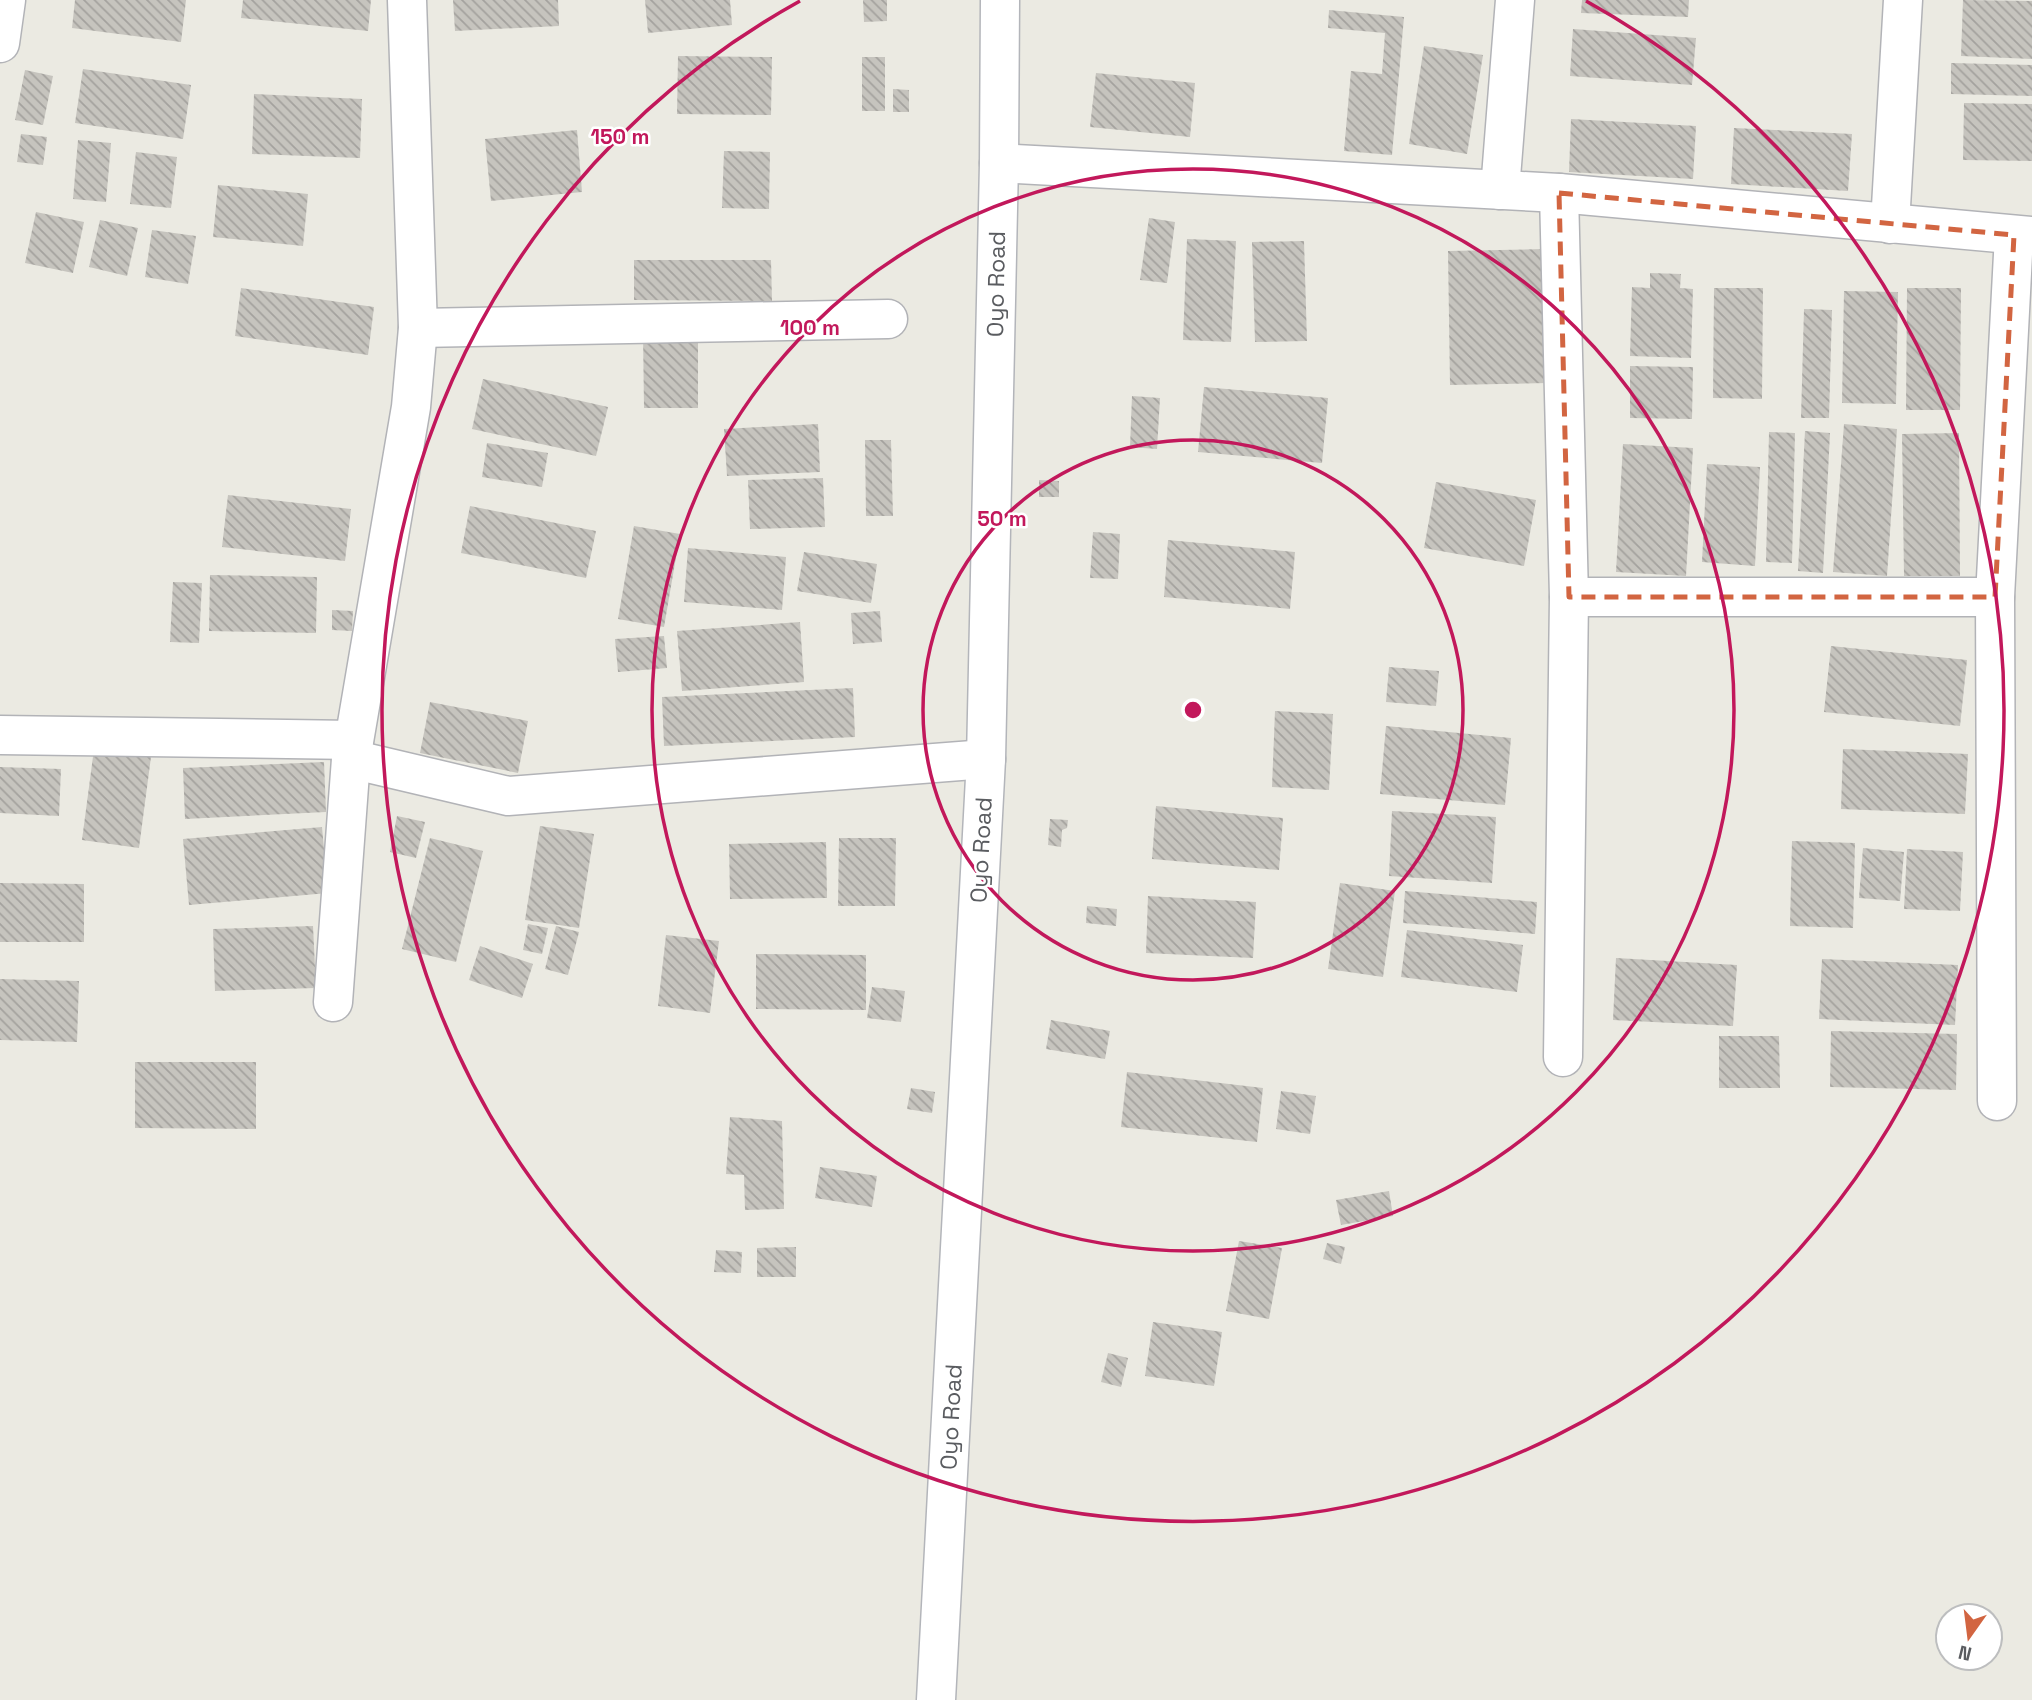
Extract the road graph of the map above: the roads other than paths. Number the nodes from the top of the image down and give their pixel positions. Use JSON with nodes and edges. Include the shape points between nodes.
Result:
{"nodes":[{"id":1,"x":6,"y":0,"type":"edge"},
{"id":2,"x":407,"y":0,"type":"edge"},
{"id":3,"x":1000,"y":0,"type":"edge"},
{"id":4,"x":1515,"y":0,"type":"edge"},
{"id":5,"x":1903,"y":0,"type":"edge"},
{"id":6,"x":0,"y":43,"type":"edge"},
{"id":7,"x":999,"y":163,"type":"junction"},
{"id":8,"x":1500,"y":190,"type":"junction"},
{"id":9,"x":1559,"y":192,"type":"junction"},
{"id":10,"x":1890,"y":224,"type":"junction"},
{"id":11,"x":2023,"y":236,"type":"edge"},
{"id":12,"x":888,"y":319,"type":"dead end"},
{"id":13,"x":418,"y":328,"type":"junction"},
{"id":14,"x":1569,"y":597,"type":"junction"},
{"id":15,"x":1996,"y":597,"type":"junction"},
{"id":16,"x":0,"y":735,"type":"edge"},
{"id":17,"x":352,"y":750,"type":"junction"},
{"id":18,"x":986,"y":759,"type":"junction"},
{"id":19,"x":333,"y":1002,"type":"dead end"},
{"id":20,"x":1563,"y":1057,"type":"dead end"},
{"id":21,"x":1997,"y":1101,"type":"dead end"},
{"id":22,"x":936,"y":1700,"type":"edge"}],
"edges":[{"from":1,"to":6,"type":"street"},
{"from":2,"to":13,"type":"street"},
{"from":3,"to":7,"type":"street","name":"Oyo Road"},
{"from":4,"to":8,"type":"street"},
{"from":5,"to":10,"type":"street"},
{"from":7,"to":8,"type":"street"},
{"from":7,"to":18,"type":"street","name":"Oyo Road"},
{"from":8,"to":9,"type":"street"},
{"from":9,"to":10,"type":"street"},
{"from":9,"to":14,"type":"street"},
{"from":10,"to":11,"type":"street"},
{"from":11,"to":15,"type":"street"},
{"from":12,"to":13,"type":"street"},
{"from":13,"to":17,"type":"street","via":[[411,407]]},
{"from":14,"to":15,"type":"street"},
{"from":14,"to":20,"type":"street"},
{"from":15,"to":21,"type":"street"},
{"from":16,"to":17,"type":"street"},
{"from":17,"to":18,"type":"street","via":[[508,796]]},
{"from":17,"to":19,"type":"street"},
{"from":18,"to":22,"type":"street","name":"Oyo Road"}]}
